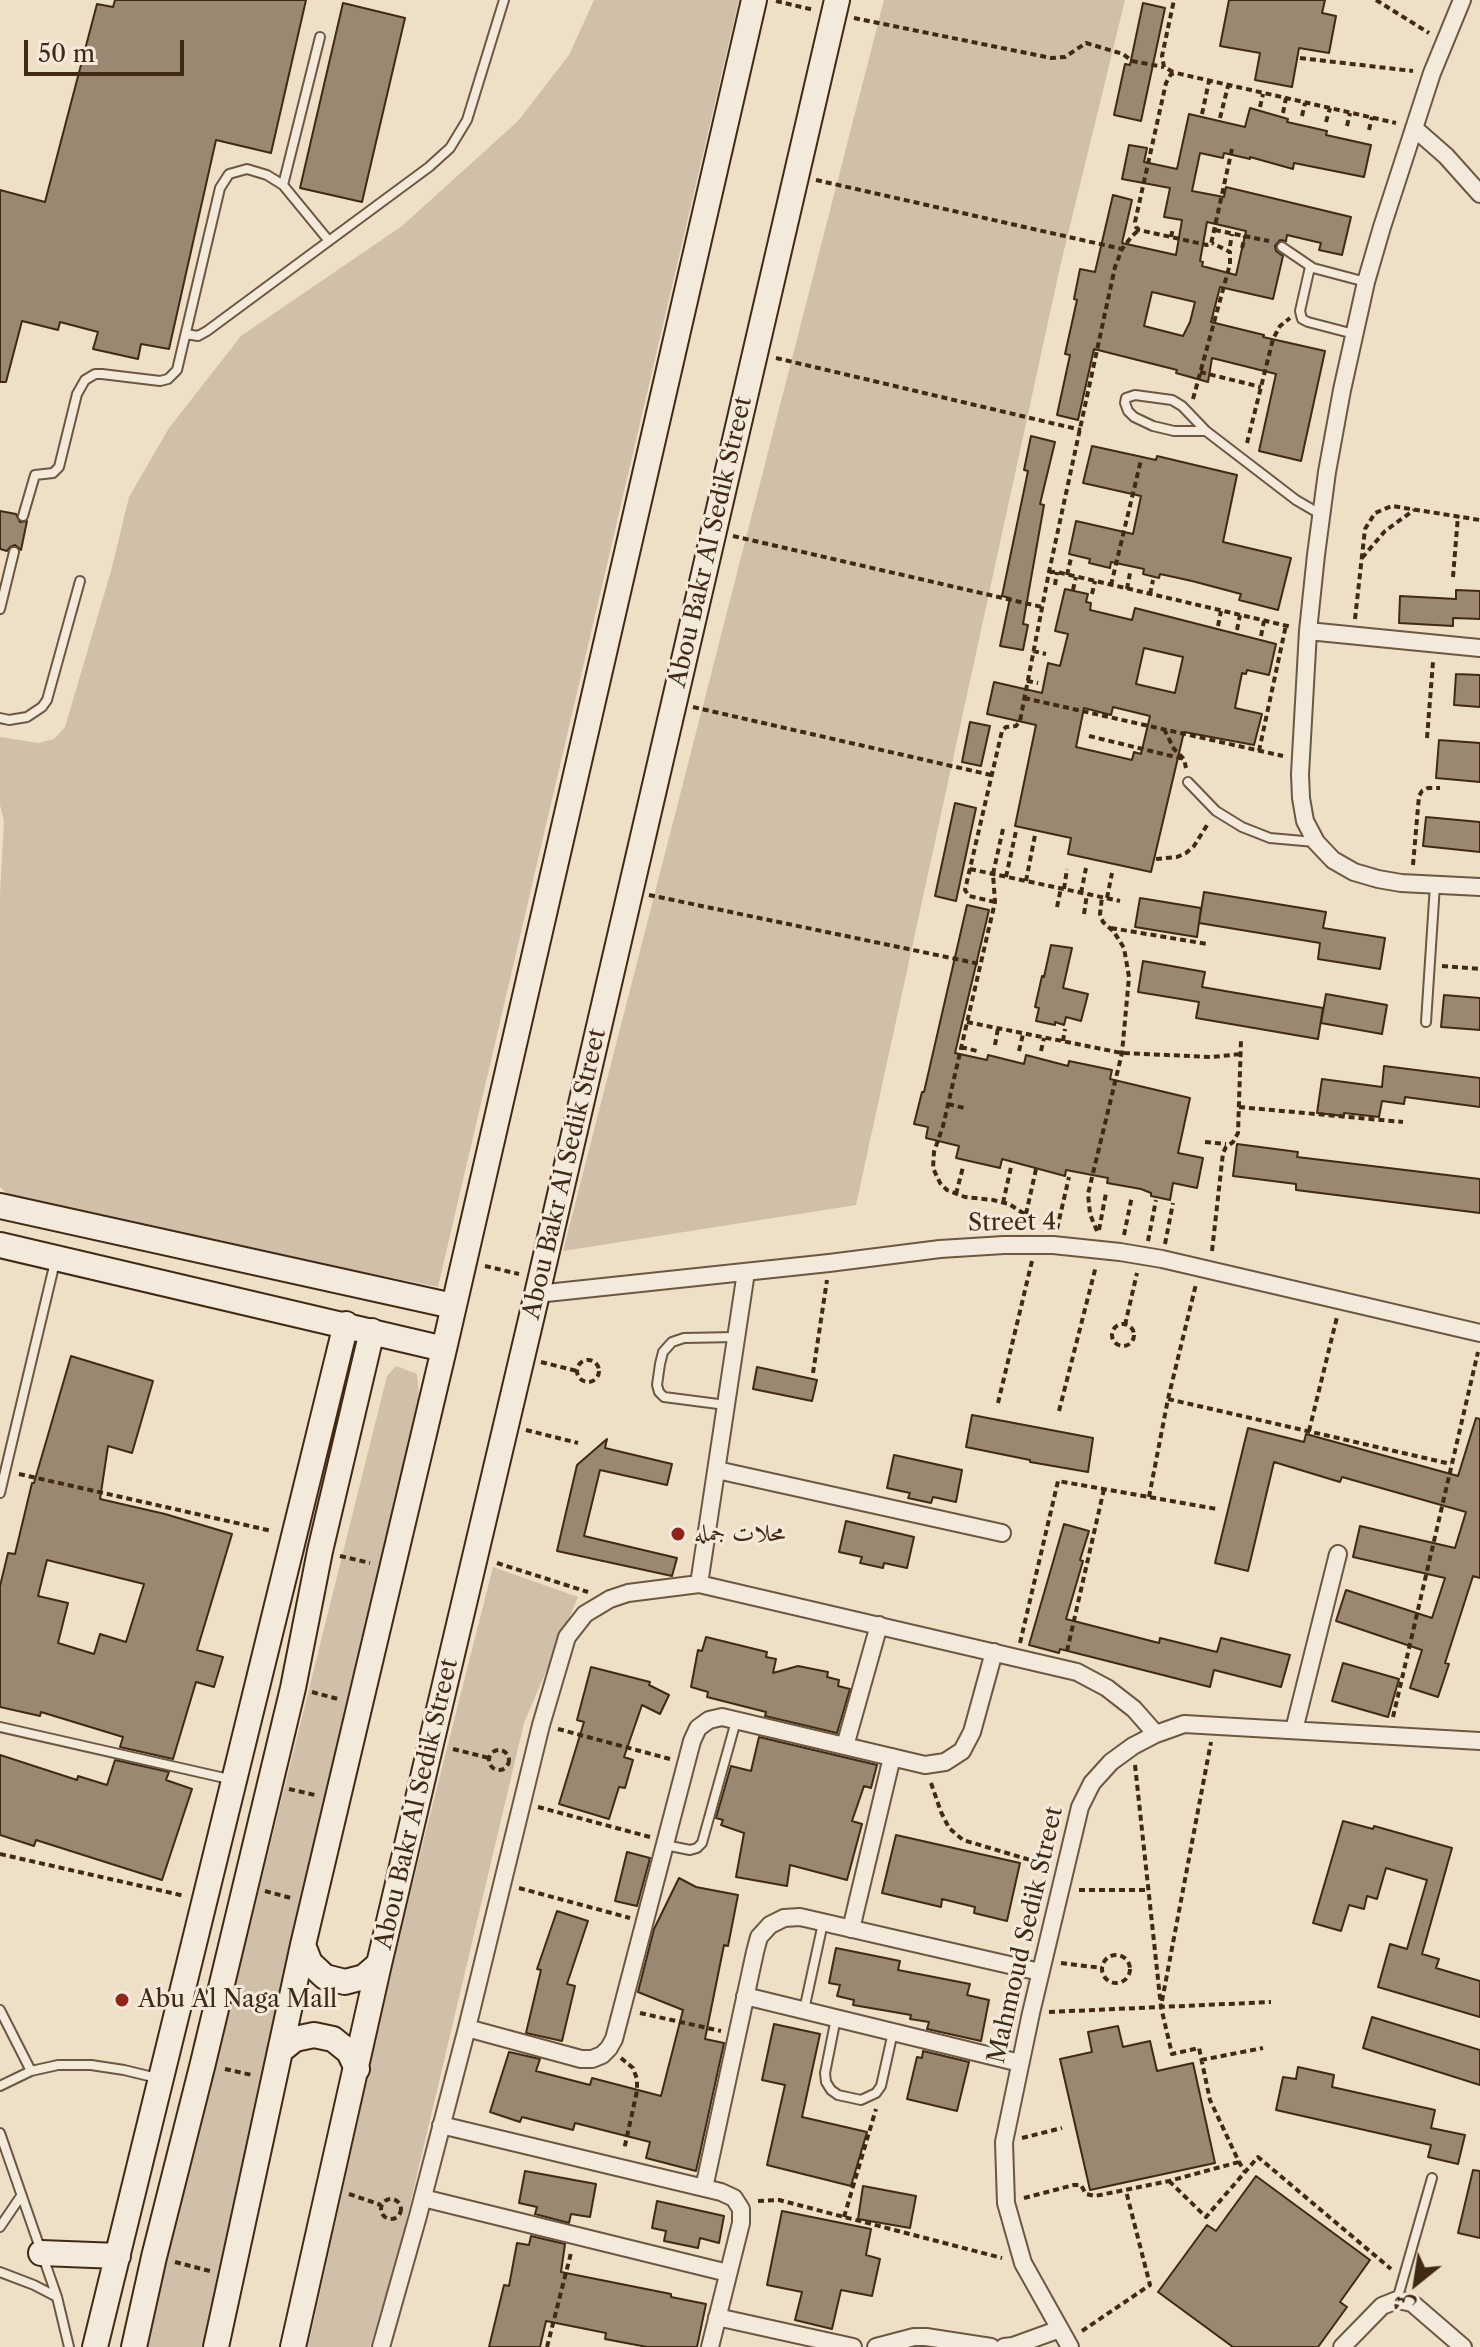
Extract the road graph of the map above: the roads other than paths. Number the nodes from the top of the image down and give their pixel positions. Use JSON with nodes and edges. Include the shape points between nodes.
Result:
{"nodes":[{"id":1,"x":504,"y":0,"type":"edge"},
{"id":2,"x":754,"y":0,"type":"edge"},
{"id":3,"x":1462,"y":0,"type":"edge"},
{"id":4,"x":835,"y":7,"type":"edge"},
{"id":5,"x":320,"y":37,"type":"dead end"},
{"id":6,"x":1414,"y":128,"type":"junction"},
{"id":7,"x":283,"y":185,"type":"junction"},
{"id":8,"x":1480,"y":194,"type":"edge"},
{"id":9,"x":329,"y":241,"type":"junction"},
{"id":10,"x":1282,"y":247,"type":"road end"},
{"id":11,"x":1310,"y":267,"type":"junction"},
{"id":12,"x":1366,"y":282,"type":"junction"},
{"id":13,"x":186,"y":334,"type":"junction"},
{"id":14,"x":1354,"y":334,"type":"junction"},
{"id":15,"x":1206,"y":431,"type":"junction"},
{"id":16,"x":1320,"y":514,"type":"junction"},
{"id":17,"x":23,"y":516,"type":"dead end"},
{"id":18,"x":14,"y":552,"type":"dead end"},
{"id":19,"x":80,"y":581,"type":"dead end"},
{"id":20,"x":0,"y":609,"type":"edge"},
{"id":21,"x":1308,"y":631,"type":"junction"},
{"id":22,"x":1480,"y":648,"type":"edge"},
{"id":23,"x":0,"y":718,"type":"edge"},
{"id":24,"x":1188,"y":782,"type":"road end"},
{"id":25,"x":1316,"y":842,"type":"junction"},
{"id":26,"x":1435,"y":885,"type":"junction"},
{"id":27,"x":1480,"y":887,"type":"edge"},
{"id":28,"x":1426,"y":1022,"type":"dead end"},
{"id":29,"x":0,"y":1206,"type":"edge"},
{"id":30,"x":0,"y":1245,"type":"edge"},
{"id":31,"x":56,"y":1257,"type":"junction"},
{"id":32,"x":746,"y":1272,"type":"junction"},
{"id":33,"x":539,"y":1286,"type":"junction"},
{"id":34,"x":453,"y":1306,"type":"junction"},
{"id":35,"x":346,"y":1324,"type":"junction"},
{"id":36,"x":372,"y":1331,"type":"junction"},
{"id":37,"x":1480,"y":1333,"type":"edge"},
{"id":38,"x":736,"y":1337,"type":"junction"},
{"id":39,"x":444,"y":1349,"type":"junction"},
{"id":40,"x":726,"y":1405,"type":"junction"},
{"id":41,"x":717,"y":1470,"type":"junction"},
{"id":42,"x":0,"y":1493,"type":"edge"},
{"id":43,"x":1002,"y":1533,"type":"dead end"},
{"id":44,"x":1338,"y":1554,"type":"dead end"},
{"id":45,"x":699,"y":1584,"type":"junction"},
{"id":46,"x":879,"y":1625,"type":"junction"},
{"id":47,"x":994,"y":1652,"type":"junction"},
{"id":48,"x":736,"y":1721,"type":"junction"},
{"id":49,"x":0,"y":1727,"type":"edge"},
{"id":50,"x":1294,"y":1730,"type":"junction"},
{"id":51,"x":1156,"y":1734,"type":"junction"},
{"id":52,"x":1480,"y":1741,"type":"edge"},
{"id":53,"x":845,"y":1746,"type":"junction"},
{"id":54,"x":892,"y":1757,"type":"junction"},
{"id":55,"x":235,"y":1780,"type":"junction"},
{"id":56,"x":665,"y":1843,"type":"junction"},
{"id":57,"x":823,"y":1923,"type":"junction"},
{"id":58,"x":851,"y":1929,"type":"junction"},
{"id":59,"x":303,"y":1945,"type":"junction"},
{"id":60,"x":379,"y":1964,"type":"junction"},
{"id":61,"x":1042,"y":1967,"type":"junction"},
{"id":62,"x":745,"y":1996,"type":"junction"},
{"id":63,"x":0,"y":2010,"type":"edge"},
{"id":64,"x":804,"y":2010,"type":"junction"},
{"id":65,"x":836,"y":2018,"type":"junction"},
{"id":66,"x":467,"y":2028,"type":"junction"},
{"id":67,"x":893,"y":2032,"type":"junction"},
{"id":68,"x":280,"y":2051,"type":"junction"},
{"id":69,"x":1020,"y":2063,"type":"junction"},
{"id":70,"x":357,"y":2069,"type":"junction"},
{"id":71,"x":31,"y":2071,"type":"junction"},
{"id":72,"x":161,"y":2079,"type":"junction"},
{"id":73,"x":0,"y":2086,"type":"edge"},
{"id":74,"x":441,"y":2125,"type":"junction"},
{"id":75,"x":0,"y":2133,"type":"edge"},
{"id":76,"x":139,"y":2171,"type":"junction"},
{"id":77,"x":1432,"y":2178,"type":"dead end"},
{"id":78,"x":172,"y":2183,"type":"junction"},
{"id":79,"x":704,"y":2188,"type":"junction"},
{"id":80,"x":21,"y":2196,"type":"junction"},
{"id":81,"x":423,"y":2198,"type":"junction"},
{"id":82,"x":0,"y":2227,"type":"edge"},
{"id":83,"x":41,"y":2253,"type":"junction"},
{"id":84,"x":118,"y":2256,"type":"junction"},
{"id":85,"x":0,"y":2272,"type":"edge"},
{"id":86,"x":728,"y":2273,"type":"junction"},
{"id":87,"x":57,"y":2297,"type":"junction"},
{"id":88,"x":1397,"y":2300,"type":"junction"},
{"id":89,"x":717,"y":2317,"type":"junction"},
{"id":90,"x":1066,"y":2339,"type":"edge"},
{"id":91,"x":69,"y":2347,"type":"edge"},
{"id":92,"x":95,"y":2347,"type":"edge"},
{"id":93,"x":134,"y":2347,"type":"edge"},
{"id":94,"x":216,"y":2347,"type":"edge"},
{"id":95,"x":293,"y":2347,"type":"edge"},
{"id":96,"x":381,"y":2347,"type":"edge"},
{"id":97,"x":710,"y":2347,"type":"edge"},
{"id":98,"x":853,"y":2347,"type":"edge"},
{"id":99,"x":876,"y":2347,"type":"edge"},
{"id":100,"x":991,"y":2347,"type":"edge"},
{"id":101,"x":1004,"y":2347,"type":"edge"},
{"id":102,"x":1342,"y":2347,"type":"edge"},
{"id":103,"x":1463,"y":2347,"type":"edge"}],
"edges":[{"from":1,"to":9,"type":"lane","via":[[458,139]]},
{"from":2,"to":34,"type":"main road"},
{"from":3,"to":6,"type":"street"},
{"from":4,"to":33,"type":"main road","name":"Abou Bakr Al Sedik Street"},
{"from":5,"to":7,"type":"lane"},
{"from":6,"to":8,"type":"street"},
{"from":6,"to":12,"type":"street"},
{"from":7,"to":9,"type":"lane"},
{"from":7,"to":13,"type":"lane","via":[[247,169],[229,174],[222,183]]},
{"from":9,"to":13,"type":"lane","via":[[203,334]]},
{"from":10,"to":11,"type":"lane"},
{"from":11,"to":12,"type":"lane"},
{"from":11,"to":14,"type":"lane","via":[[1300,315]]},
{"from":12,"to":14,"type":"street"},
{"from":13,"to":17,"type":"lane","via":[[177,370],[168,379],[95,374],[85,380],[59,467],[35,475]]},
{"from":14,"to":16,"type":"street"},
{"from":15,"to":15,"type":"lane","via":[[1153,426],[1128,411],[1126,398],[1166,398],[1182,406]]},
{"from":15,"to":16,"type":"lane"},
{"from":16,"to":21,"type":"street"},
{"from":18,"to":20,"type":"lane"},
{"from":19,"to":23,"type":"lane","via":[[47,700],[27,717]]},
{"from":21,"to":22,"type":"street"},
{"from":21,"to":25,"type":"street","via":[[1301,798]]},
{"from":24,"to":25,"type":"lane","via":[[1216,811],[1242,827],[1270,838]]},
{"from":25,"to":26,"type":"street","via":[[1354,872]]},
{"from":26,"to":27,"type":"street"},
{"from":26,"to":28,"type":"lane"},
{"from":29,"to":34,"type":"main road"},
{"from":30,"to":31,"type":"main road"},
{"from":31,"to":35,"type":"main road"},
{"from":31,"to":42,"type":"lane"},
{"from":32,"to":33,"type":"street","name":"Street 4"},
{"from":32,"to":37,"type":"street","name":"Street 4","via":[[940,1249],[1053,1245],[1162,1259]]},
{"from":32,"to":38,"type":"street"},
{"from":33,"to":60,"type":"main road","name":"Abou Bakr Al Sedik Street"},
{"from":34,"to":39,"type":"main road"},
{"from":35,"to":36,"type":"main road"},
{"from":35,"to":55,"type":"main road"},
{"from":36,"to":39,"type":"main road"},
{"from":36,"to":78,"type":"main road","via":[[293,1688]]},
{"from":38,"to":40,"type":"street"},
{"from":38,"to":40,"type":"lane","via":[[672,1342],[660,1364],[657,1385],[664,1397]]},
{"from":39,"to":59,"type":"main road"},
{"from":40,"to":41,"type":"street"},
{"from":41,"to":43,"type":"street"},
{"from":41,"to":45,"type":"street"},
{"from":44,"to":50,"type":"street"},
{"from":45,"to":46,"type":"street"},
{"from":45,"to":66,"type":"street","via":[[610,1599],[585,1614],[567,1637],[520,1803]]},
{"from":46,"to":47,"type":"street"},
{"from":46,"to":53,"type":"street"},
{"from":47,"to":51,"type":"street","via":[[1077,1672],[1134,1709]]},
{"from":47,"to":54,"type":"street","via":[[962,1751],[945,1762],[925,1765]]},
{"from":48,"to":53,"type":"street"},
{"from":48,"to":56,"type":"street","via":[[722,1717],[698,1728]]},
{"from":48,"to":56,"type":"lane","via":[[702,1843],[690,1850]]},
{"from":49,"to":55,"type":"lane"},
{"from":50,"to":51,"type":"street","name":"Mahmoud Sedik Street","via":[[1184,1724]]},
{"from":50,"to":52,"type":"street","name":"Mahmoud Sedik Street"},
{"from":51,"to":61,"type":"street","name":"Mahmoud Sedik Street","via":[[1111,1762],[1080,1807]]},
{"from":53,"to":54,"type":"street"},
{"from":54,"to":58,"type":"street"},
{"from":55,"to":72,"type":"main road"},
{"from":56,"to":66,"type":"street","via":[[614,2039],[602,2055],[581,2059]]},
{"from":57,"to":58,"type":"street"},
{"from":57,"to":62,"type":"street","via":[[800,1917],[770,1925],[759,1937]]},
{"from":57,"to":64,"type":"lane"},
{"from":58,"to":61,"type":"street"},
{"from":59,"to":60,"type":"main road","via":[[310,1963],[325,1977],[345,1982],[364,1977]]},
{"from":59,"to":68,"type":"main road"},
{"from":60,"to":70,"type":"main road","name":"Abou Bakr Al Sedik Street"},
{"from":61,"to":69,"type":"street","name":"Mahmoud Sedik Street"},
{"from":62,"to":64,"type":"street"},
{"from":62,"to":79,"type":"street"},
{"from":63,"to":71,"type":"lane"},
{"from":64,"to":65,"type":"street"},
{"from":65,"to":67,"type":"street"},
{"from":65,"to":67,"type":"lane","via":[[825,2073],[838,2095],[861,2100],[881,2086]]},
{"from":66,"to":74,"type":"street"},
{"from":67,"to":69,"type":"street"},
{"from":68,"to":70,"type":"main road","via":[[295,2039],[333,2039],[349,2052]]},
{"from":68,"to":94,"type":"main road"},
{"from":69,"to":90,"type":"street","name":"Mahmoud Sedik Street","via":[[1004,2142],[1006,2203],[1023,2263]]},
{"from":70,"to":95,"type":"main road","name":"Abou Bakr Al Sedik Street"},
{"from":71,"to":72,"type":"lane","via":[[91,2065]]},
{"from":71,"to":73,"type":"lane"},
{"from":72,"to":76,"type":"main road"},
{"from":74,"to":79,"type":"street"},
{"from":74,"to":81,"type":"street"},
{"from":75,"to":80,"type":"lane"},
{"from":76,"to":78,"type":"main road"},
{"from":76,"to":84,"type":"main road"},
{"from":77,"to":88,"type":"lane"},
{"from":78,"to":93,"type":"main road"},
{"from":79,"to":86,"type":"street","via":[[734,2198],[741,2209]]},
{"from":80,"to":82,"type":"lane"},
{"from":80,"to":83,"type":"lane"},
{"from":81,"to":86,"type":"street"},
{"from":81,"to":96,"type":"street"},
{"from":83,"to":84,"type":"main road"},
{"from":83,"to":87,"type":"lane"},
{"from":84,"to":92,"type":"main road"},
{"from":85,"to":87,"type":"lane"},
{"from":86,"to":89,"type":"street"},
{"from":87,"to":91,"type":"lane"},
{"from":88,"to":102,"type":"street","via":[[1382,2306]]},
{"from":88,"to":103,"type":"street","via":[[1412,2303]]},
{"from":89,"to":97,"type":"street"},
{"from":89,"to":98,"type":"street"},
{"from":90,"to":101,"type":"street"},
{"from":99,"to":100,"type":"street","via":[[926,2337]]}]}
